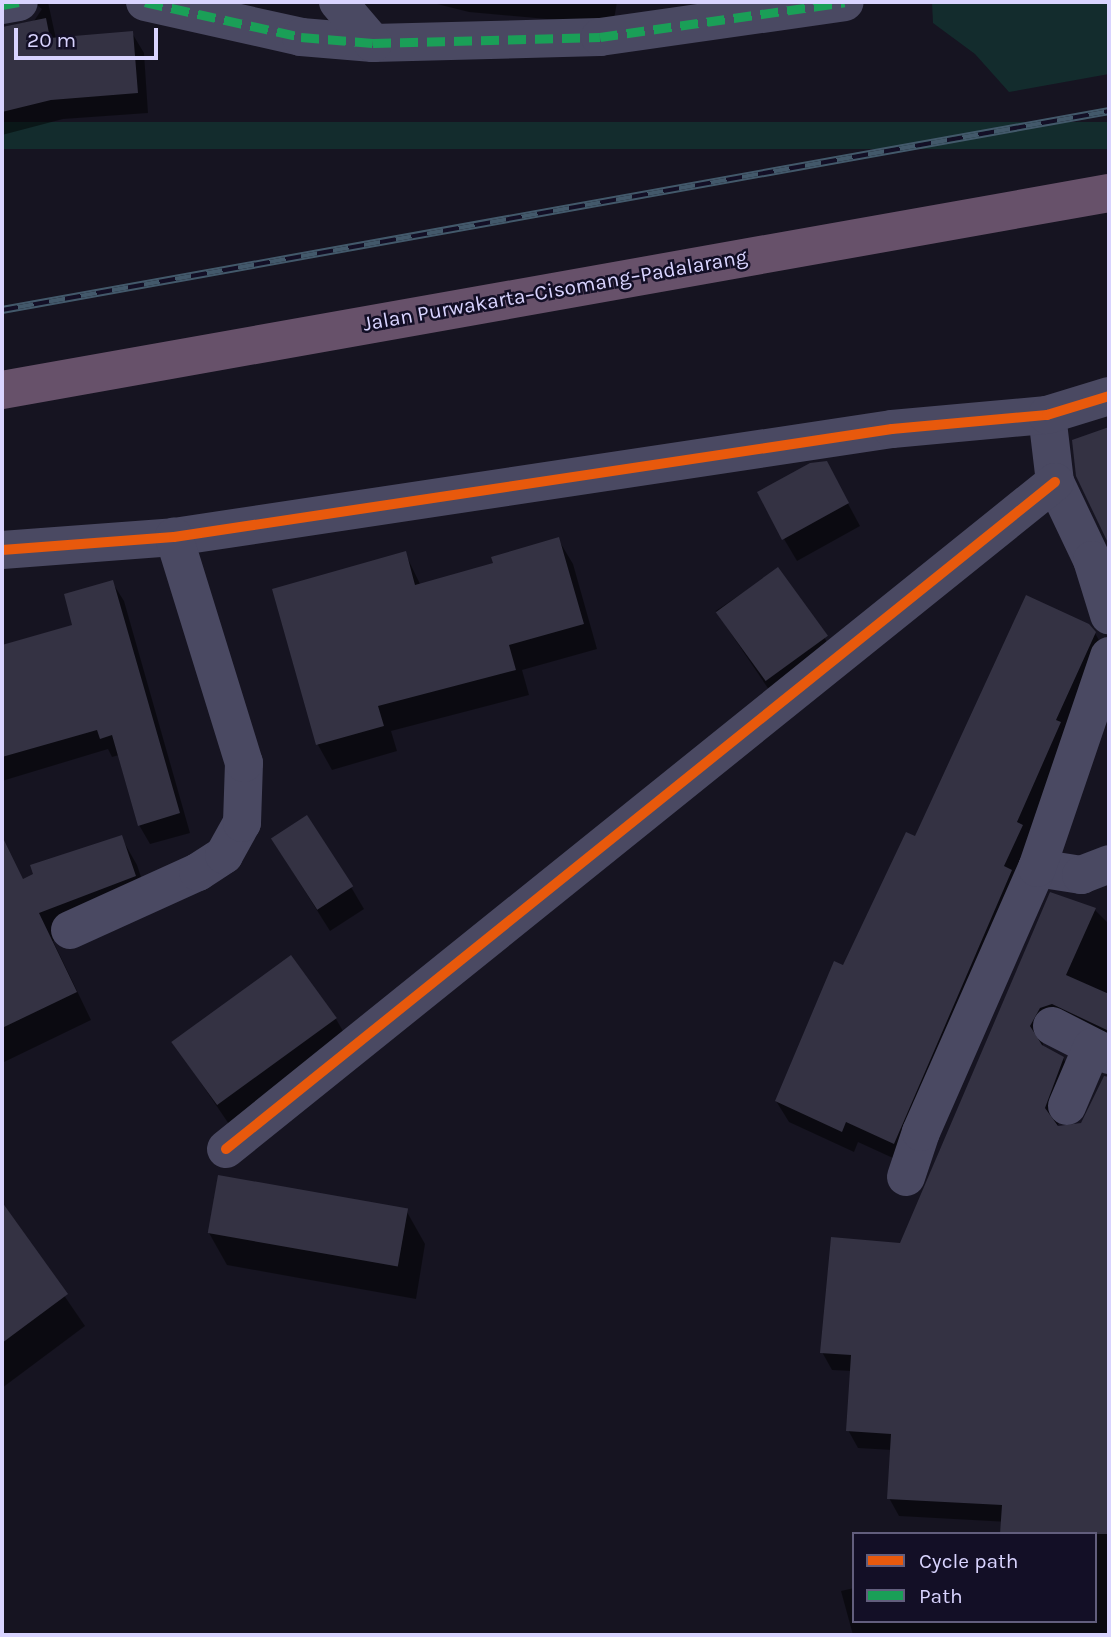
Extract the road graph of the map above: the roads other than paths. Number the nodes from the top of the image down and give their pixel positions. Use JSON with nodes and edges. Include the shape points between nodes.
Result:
{"nodes":[{"id":1,"x":19,"y":2,"type":"edge"},
{"id":2,"x":145,"y":2,"type":"edge"},
{"id":3,"x":338,"y":2,"type":"edge"},
{"id":4,"x":845,"y":2,"type":"edge"},
{"id":5,"x":2,"y":5,"type":"edge"},
{"id":6,"x":373,"y":43,"type":"junction"},
{"id":7,"x":1109,"y":193,"type":"edge"},
{"id":8,"x":2,"y":390,"type":"edge"},
{"id":9,"x":1109,"y":396,"type":"edge"},
{"id":10,"x":1046,"y":415,"type":"junction"},
{"id":11,"x":1055,"y":482,"type":"junction"},
{"id":12,"x":174,"y":537,"type":"junction"},
{"id":13,"x":2,"y":550,"type":"edge"},
{"id":14,"x":1109,"y":615,"type":"edge"},
{"id":15,"x":1109,"y":656,"type":"edge"},
{"id":16,"x":1109,"y":863,"type":"edge"},
{"id":17,"x":1037,"y":868,"type":"junction"},
{"id":18,"x":70,"y":930,"type":"dead end"},
{"id":19,"x":1052,"y":1026,"type":"dead end"},
{"id":20,"x":1101,"y":1051,"type":"edge"},
{"id":21,"x":1067,"y":1105,"type":"dead end"},
{"id":22,"x":226,"y":1149,"type":"dead end"},
{"id":23,"x":906,"y":1177,"type":"dead end"}],
"edges":[{"from":1,"to":5,"type":"street"},
{"from":2,"to":6,"type":"street","via":[[300,37]]},
{"from":3,"to":6,"type":"street"},
{"from":4,"to":6,"type":"street","via":[[600,37]]},
{"from":7,"to":8,"type":"highway","name":"Jalan Purwakarta–Cisomang–Padalarang"},
{"from":9,"to":10,"type":"street"},
{"from":10,"to":11,"type":"street"},
{"from":10,"to":12,"type":"street","via":[[878,431]]},
{"from":11,"to":14,"type":"street","via":[[1092,560]]},
{"from":11,"to":22,"type":"street"},
{"from":12,"to":13,"type":"street"},
{"from":12,"to":18,"type":"street","via":[[244,763],[242,823],[224,855],[198,872]]},
{"from":15,"to":17,"type":"street"},
{"from":16,"to":17,"type":"street","via":[[1081,875]]},
{"from":17,"to":23,"type":"street","via":[[921,1132]]},
{"from":19,"to":20,"type":"street"},
{"from":20,"to":21,"type":"street"}]}
